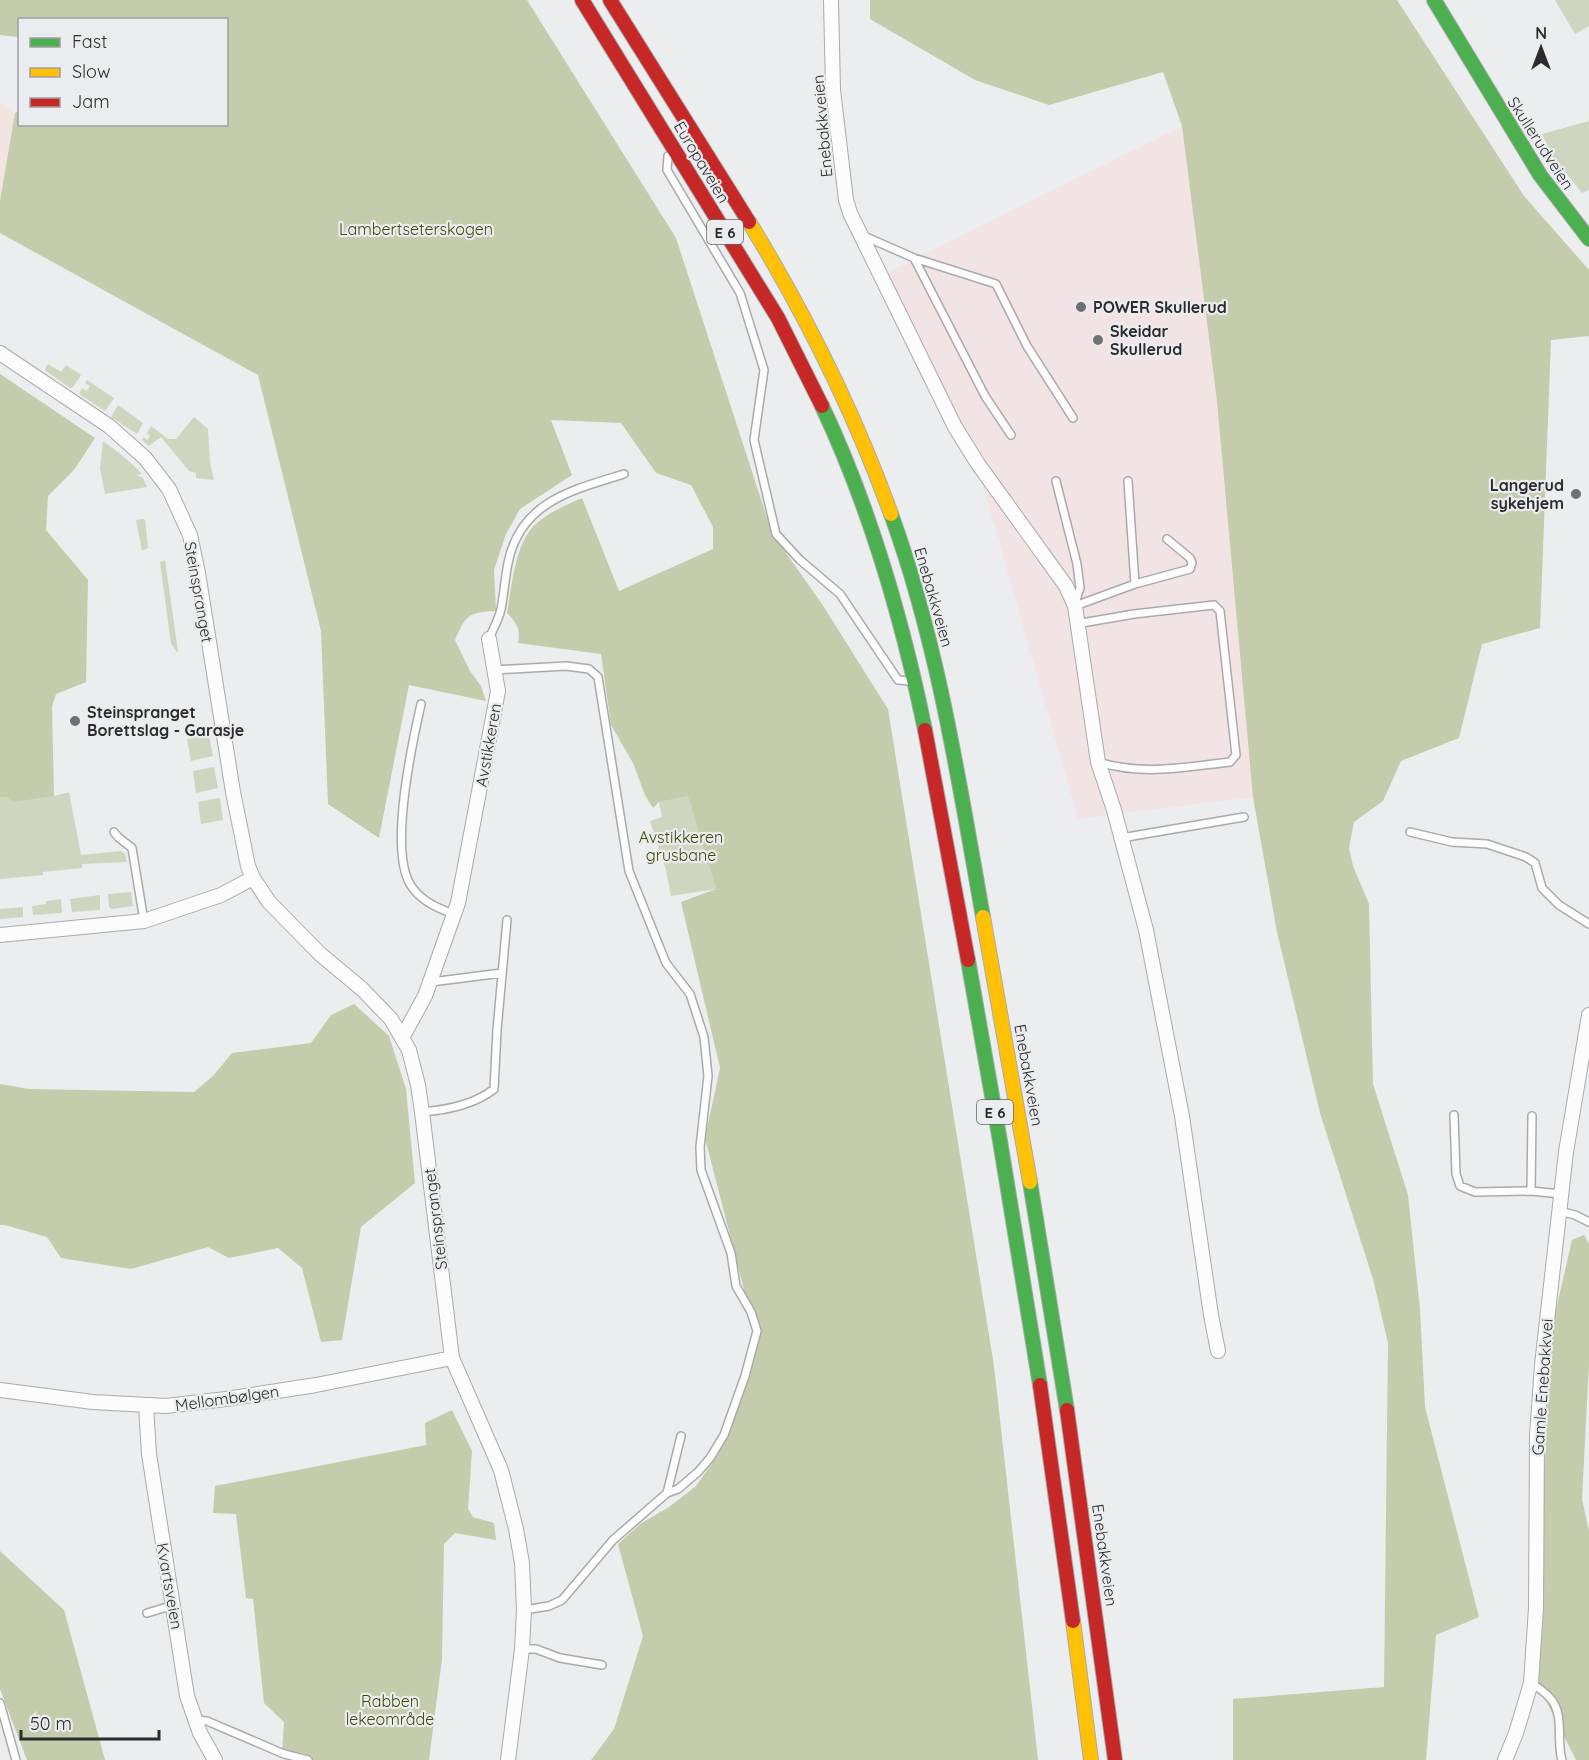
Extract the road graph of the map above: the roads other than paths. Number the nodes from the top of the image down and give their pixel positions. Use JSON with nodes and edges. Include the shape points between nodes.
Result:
{"nodes":[{"id":1,"x":582,"y":0,"type":"edge"},
{"id":2,"x":610,"y":0,"type":"edge"},
{"id":3,"x":831,"y":0,"type":"edge"},
{"id":4,"x":1434,"y":0,"type":"edge"},
{"id":5,"x":670,"y":142,"type":"junction"},
{"id":6,"x":860,"y":234,"type":"junction"},
{"id":7,"x":1589,"y":239,"type":"edge"},
{"id":8,"x":914,"y":258,"type":"junction"},
{"id":9,"x":0,"y":353,"type":"edge"},
{"id":10,"x":850,"y":409,"type":"joint"},
{"id":11,"x":1073,"y":418,"type":"dead end"},
{"id":12,"x":1011,"y":435,"type":"dead end"},
{"id":13,"x":624,"y":474,"type":"dead end"},
{"id":14,"x":1056,"y":481,"type":"dead end"},
{"id":15,"x":1128,"y":481,"type":"dead end"},
{"id":16,"x":1167,"y":538,"type":"dead end"},
{"id":17,"x":1135,"y":584,"type":"junction"},
{"id":18,"x":1075,"y":606,"type":"junction"},
{"id":19,"x":1076,"y":624,"type":"junction"},
{"id":20,"x":489,"y":639,"type":"joint"},
{"id":21,"x":494,"y":670,"type":"junction"},
{"id":22,"x":915,"y":681,"type":"junction"},
{"id":23,"x":421,"y":704,"type":"dead end"},
{"id":24,"x":1098,"y":762,"type":"junction"},
{"id":25,"x":1244,"y":818,"type":"dead end"},
{"id":26,"x":114,"y":832,"type":"dead end"},
{"id":27,"x":1410,"y":832,"type":"dead end"},
{"id":28,"x":1121,"y":838,"type":"junction"},
{"id":29,"x":253,"y":878,"type":"junction"},
{"id":30,"x":455,"y":914,"type":"junction"},
{"id":31,"x":507,"y":920,"type":"dead end"},
{"id":32,"x":144,"y":921,"type":"junction"},
{"id":33,"x":1589,"y":924,"type":"edge"},
{"id":34,"x":0,"y":935,"type":"edge"},
{"id":35,"x":502,"y":973,"type":"junction"},
{"id":36,"x":430,"y":982,"type":"junction"},
{"id":37,"x":1589,"y":1015,"type":"edge"},
{"id":38,"x":402,"y":1038,"type":"junction"},
{"id":39,"x":422,"y":1112,"type":"junction"},
{"id":40,"x":1454,"y":1115,"type":"dead end"},
{"id":41,"x":1532,"y":1116,"type":"dead end"},
{"id":42,"x":1530,"y":1191,"type":"junction"},
{"id":43,"x":1562,"y":1194,"type":"junction"},
{"id":44,"x":1559,"y":1211,"type":"junction"},
{"id":45,"x":1589,"y":1222,"type":"edge"},
{"id":46,"x":1218,"y":1351,"type":"dead end"},
{"id":47,"x":452,"y":1358,"type":"junction"},
{"id":48,"x":0,"y":1390,"type":"edge"},
{"id":49,"x":146,"y":1406,"type":"junction"},
{"id":50,"x":681,"y":1437,"type":"dead end"},
{"id":51,"x":667,"y":1493,"type":"junction"},
{"id":52,"x":174,"y":1605,"type":"junction"},
{"id":53,"x":524,"y":1610,"type":"junction"},
{"id":54,"x":147,"y":1613,"type":"dead end"},
{"id":55,"x":522,"y":1649,"type":"junction"},
{"id":56,"x":602,"y":1665,"type":"dead end"},
{"id":57,"x":1531,"y":1683,"type":"junction"},
{"id":58,"x":0,"y":1703,"type":"edge"},
{"id":59,"x":195,"y":1720,"type":"junction"},
{"id":60,"x":1507,"y":1759,"type":"edge"},
{"id":61,"x":16,"y":1760,"type":"edge"},
{"id":62,"x":215,"y":1760,"type":"edge"},
{"id":63,"x":308,"y":1760,"type":"edge"},
{"id":64,"x":508,"y":1760,"type":"edge"},
{"id":65,"x":1091,"y":1760,"type":"edge"},
{"id":66,"x":1115,"y":1760,"type":"edge"},
{"id":67,"x":1562,"y":1760,"type":"edge"}],
"edges":[{"from":1,"to":5,"type":"main road","name":"Europaveien","number":"E 6"},
{"from":2,"to":10,"type":"main road","name":"Europaveien","number":"E 6","via":[[770,255]]},
{"from":3,"to":6,"type":"street","name":"Enebakkveien","via":[[833,90],[846,200]]},
{"from":4,"to":7,"type":"main road","name":"Skullerudveien","via":[[1540,175]]},
{"from":5,"to":22,"type":"main road","name":"Europaveien","number":"E 6","via":[[778,318],[829,418],[885,568]]},
{"from":5,"to":22,"type":"lane","via":[[667,170],[740,293],[764,370],[754,440],[776,534],[840,594],[898,680]]},
{"from":6,"to":8,"type":"lane"},
{"from":6,"to":18,"type":"street","name":"Enebakkveien","via":[[955,427],[1066,586]]},
{"from":8,"to":11,"type":"lane","via":[[996,284],[1027,346]]},
{"from":8,"to":12,"type":"lane","via":[[985,396]]},
{"from":9,"to":29,"type":"street","name":"Steinspranget","via":[[125,439],[154,468],[173,497],[190,535],[198,573],[241,835]]},
{"from":10,"to":66,"type":"main road","name":"Enebakkveien","number":"E 6","via":[[907,560],[950,734],[1054,1316],[1094,1585]]},
{"from":13,"to":20,"type":"lane","name":"Avstikkeren","via":[[569,491],[528,519],[518,533],[508,561],[501,611]]},
{"from":14,"to":18,"type":"lane","via":[[1077,564],[1080,588]]},
{"from":15,"to":17,"type":"lane"},
{"from":16,"to":17,"type":"lane","via":[[1190,558],[1190,569]]},
{"from":17,"to":18,"type":"lane"},
{"from":18,"to":19,"type":"street","name":"Enebakkveien"},
{"from":19,"to":24,"type":"street","name":"Enebakkveien"},
{"from":19,"to":24,"type":"lane","via":[[1214,605],[1220,611],[1236,755],[1230,762],[1150,771]]},
{"from":20,"to":21,"type":"street","name":"Avstikkeren"},
{"from":21,"to":30,"type":"street","name":"Avstikkeren","via":[[498,691]]},
{"from":21,"to":51,"type":"lane","via":[[579,666],[598,677],[629,871],[666,963],[690,994],[704,1037],[708,1076],[699,1147],[701,1170],[731,1253],[736,1286],[757,1330],[724,1435],[698,1472]]},
{"from":22,"to":65,"type":"main road","number":"E 6","via":[[1015,1224]]},
{"from":23,"to":30,"type":"lane","via":[[405,792],[404,869],[415,891],[436,908]]},
{"from":24,"to":28,"type":"street","name":"Enebakkveien"},
{"from":25,"to":28,"type":"lane"},
{"from":26,"to":32,"type":"lane","via":[[134,851]]},
{"from":27,"to":33,"type":"lane","via":[[1452,842],[1487,844],[1526,857],[1535,863],[1542,888],[1558,905]]},
{"from":28,"to":46,"type":"street","name":"Enebakkveien","via":[[1146,930],[1182,1116]]},
{"from":29,"to":32,"type":"street","via":[[221,895]]},
{"from":29,"to":38,"type":"street","name":"Steinspranget","via":[[269,902],[300,934],[391,1019]]},
{"from":30,"to":36,"type":"street","name":"Avstikkeren"},
{"from":31,"to":35,"type":"lane"},
{"from":32,"to":34,"type":"street"},
{"from":35,"to":36,"type":"lane"},
{"from":35,"to":39,"type":"lane","via":[[494,1089],[474,1102]]},
{"from":36,"to":38,"type":"street","name":"Avstikkeren"},
{"from":37,"to":43,"type":"street","name":"Gamle Enebakkvei"},
{"from":38,"to":39,"type":"street","name":"Steinspranget","via":[[409,1050]]},
{"from":39,"to":47,"type":"street","name":"Steinspranget"},
{"from":40,"to":42,"type":"lane","via":[[1460,1186],[1475,1192]]},
{"from":41,"to":42,"type":"lane"},
{"from":42,"to":43,"type":"lane"},
{"from":43,"to":44,"type":"street","name":"Gamle Enebakkvei"},
{"from":44,"to":45,"type":"lane"},
{"from":44,"to":57,"type":"street","name":"Gamle Enebakkvei","via":[[1538,1424]]},
{"from":47,"to":49,"type":"street","name":"Mellombølgen","via":[[269,1392]]},
{"from":47,"to":53,"type":"street","name":"Steinspranget","via":[[501,1470],[522,1563]]},
{"from":48,"to":49,"type":"street","name":"Mellombølgen"},
{"from":49,"to":52,"type":"street","name":"Kvartsveien","via":[[149,1454]]},
{"from":50,"to":51,"type":"lane"},
{"from":51,"to":53,"type":"lane","via":[[612,1540],[562,1600]]},
{"from":52,"to":54,"type":"lane"},
{"from":52,"to":59,"type":"street","name":"Kvartsveien"},
{"from":53,"to":55,"type":"street","name":"Steinspranget"},
{"from":55,"to":56,"type":"lane"},
{"from":55,"to":64,"type":"street","name":"Steinspranget"},
{"from":57,"to":60,"type":"street","name":"Gamle Enebakkvei"},
{"from":57,"to":67,"type":"lane","via":[[1555,1703]]},
{"from":58,"to":61,"type":"lane"},
{"from":59,"to":62,"type":"street","name":"Kvartsveien"},
{"from":59,"to":63,"type":"lane","via":[[207,1721],[284,1754]]}]}
